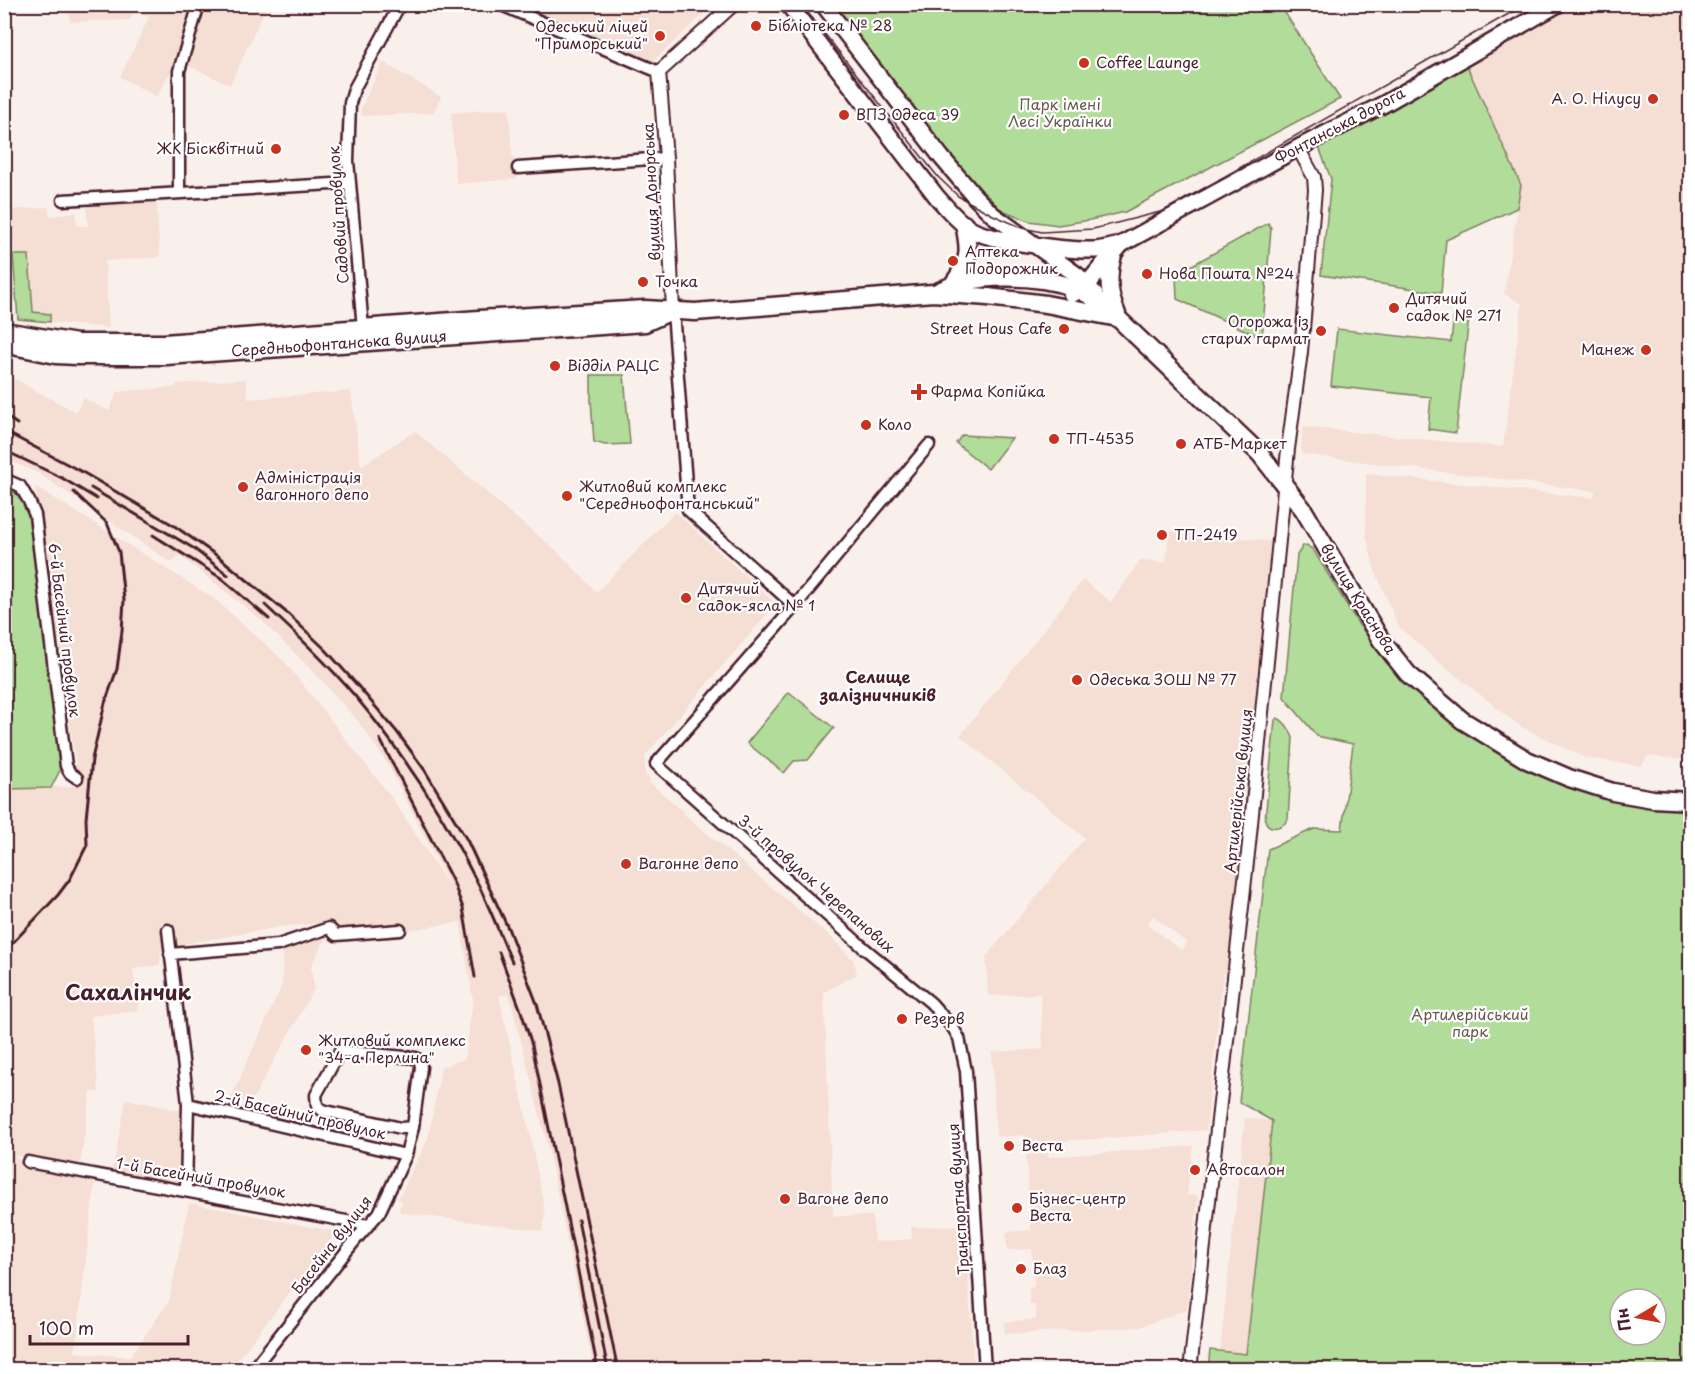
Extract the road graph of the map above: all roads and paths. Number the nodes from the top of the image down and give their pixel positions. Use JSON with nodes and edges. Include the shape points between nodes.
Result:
{"nodes":[{"id":1,"x":199,"y":4,"type":"edge"},
{"id":2,"x":400,"y":4,"type":"edge"},
{"id":3,"x":499,"y":4,"type":"edge"},
{"id":4,"x":734,"y":4,"type":"edge"},
{"id":5,"x":788,"y":4,"type":"edge"},
{"id":6,"x":823,"y":4,"type":"edge"},
{"id":7,"x":1558,"y":4,"type":"edge"},
{"id":8,"x":659,"y":72,"type":"junction"},
{"id":9,"x":1298,"y":148,"type":"junction"},
{"id":10,"x":666,"y":158,"type":"junction"},
{"id":11,"x":518,"y":168,"type":"dead end"},
{"id":12,"x":350,"y":183,"type":"junction"},
{"id":13,"x":179,"y":193,"type":"junction"},
{"id":14,"x":63,"y":200,"type":"dead end"},
{"id":15,"x":978,"y":200,"type":"junction"},
{"id":16,"x":964,"y":224,"type":"junction"},
{"id":17,"x":1035,"y":244,"type":"junction"},
{"id":18,"x":1117,"y":248,"type":"junction"},
{"id":19,"x":953,"y":284,"type":"junction"},
{"id":20,"x":1083,"y":287,"type":"junction"},
{"id":21,"x":933,"y":293,"type":"junction"},
{"id":22,"x":1046,"y":304,"type":"junction"},
{"id":23,"x":673,"y":311,"type":"junction"},
{"id":24,"x":1118,"y":318,"type":"junction"},
{"id":25,"x":363,"y":328,"type":"junction"},
{"id":26,"x":4,"y":331,"type":"edge"},
{"id":27,"x":4,"y":344,"type":"edge"},
{"id":28,"x":929,"y":445,"type":"dead end"},
{"id":29,"x":4,"y":479,"type":"edge"},
{"id":30,"x":1285,"y":487,"type":"junction"},
{"id":31,"x":795,"y":606,"type":"junction"},
{"id":32,"x":76,"y":778,"type":"dead end"},
{"id":33,"x":1690,"y":801,"type":"edge"},
{"id":34,"x":168,"y":930,"type":"dead end"},
{"id":35,"x":400,"y":930,"type":"dead end"},
{"id":36,"x":170,"y":954,"type":"junction"},
{"id":37,"x":953,"y":1028,"type":"joint"},
{"id":38,"x":188,"y":1104,"type":"junction"},
{"id":39,"x":413,"y":1127,"type":"junction"},
{"id":40,"x":406,"y":1155,"type":"junction"},
{"id":41,"x":28,"y":1162,"type":"dead end"},
{"id":42,"x":186,"y":1191,"type":"junction"},
{"id":43,"x":368,"y":1225,"type":"junction"},
{"id":44,"x":252,"y":1370,"type":"edge"},
{"id":45,"x":985,"y":1370,"type":"edge"},
{"id":46,"x":1190,"y":1370,"type":"edge"}],
"edges":[{"from":1,"to":13,"type":"street","via":[[178,71]]},
{"from":2,"to":12,"type":"street","name":"Садовий провулок","via":[[351,96]]},
{"from":3,"to":8,"type":"street"},
{"from":4,"to":8,"type":"street"},
{"from":5,"to":16,"type":"main road","name":"Фонтанська дорога","via":[[937,197]]},
{"from":6,"to":15,"type":"main road"},
{"from":7,"to":9,"type":"main road","name":"Фонтанська дорога","via":[[1384,104]]},
{"from":8,"to":10,"type":"street","name":"вулиця Донорська"},
{"from":9,"to":18,"type":"main road","name":"Фонтанська дорога"},
{"from":9,"to":30,"type":"street","name":"Артилерійська вулиця","via":[[1314,177],[1315,190]]},
{"from":10,"to":11,"type":"street"},
{"from":10,"to":23,"type":"street","name":"вулиця Донорська"},
{"from":12,"to":13,"type":"street"},
{"from":12,"to":25,"type":"street","name":"Садовий провулок"},
{"from":13,"to":14,"type":"street"},
{"from":15,"to":16,"type":"main road","via":[[976,219]]},
{"from":15,"to":17,"type":"main road"},
{"from":16,"to":17,"type":"main road","name":"Фонтанська дорога","via":[[983,235]]},
{"from":16,"to":19,"type":"main road","via":[[969,245],[960,275]]},
{"from":17,"to":18,"type":"main road","name":"Фонтанська дорога","via":[[1085,250]]},
{"from":17,"to":20,"type":"main road","via":[[1077,275]]},
{"from":18,"to":20,"type":"main road"},
{"from":18,"to":24,"type":"main road","via":[[1109,288]]},
{"from":19,"to":20,"type":"main road","name":"Середньофонтанська вулиця","via":[[1036,278]]},
{"from":19,"to":21,"type":"main road","name":"Середньофонтанська вулиця"},
{"from":20,"to":22,"type":"main road"},
{"from":20,"to":24,"type":"main road","name":"Середньофонтанська вулиця"},
{"from":21,"to":22,"type":"main road","name":"Середньофонтанська вулиця"},
{"from":21,"to":23,"type":"main road","name":"Середньофонтанська вулиця"},
{"from":22,"to":24,"type":"main road","name":"Середньофонтанська вулиця"},
{"from":23,"to":25,"type":"main road","name":"Середньофонтанська вулиця","via":[[645,309]]},
{"from":23,"to":27,"type":"main road","name":"Середньофонтанська вулиця","via":[[645,323],[166,356],[56,355]]},
{"from":23,"to":31,"type":"street","via":[[688,510]]},
{"from":24,"to":30,"type":"main road","name":"вулиця Краснова","via":[[1260,454]]},
{"from":25,"to":26,"type":"main road","name":"Середньофонтанська вулиця","via":[[164,343],[77,343]]},
{"from":28,"to":31,"type":"street"},
{"from":29,"to":32,"type":"street","name":"6-й Басейний провулок","via":[[20,486],[35,515],[66,766]]},
{"from":30,"to":33,"type":"main road","name":"вулиця Краснова","via":[[1303,509],[1381,640],[1408,674],[1462,720],[1527,760],[1569,778],[1613,792]]},
{"from":30,"to":46,"type":"street","name":"Артилерійська вулиця"},
{"from":31,"to":37,"type":"street","name":"3-й провулок Черепанових","via":[[657,765],[931,1003]]},
{"from":34,"to":36,"type":"street"},
{"from":35,"to":36,"type":"street","via":[[336,935],[329,928],[278,945]]},
{"from":36,"to":38,"type":"street"},
{"from":37,"to":45,"type":"street","name":"Транспортна вулиця","via":[[966,1071]]},
{"from":38,"to":40,"type":"street","name":"2-й Басейний провулок"},
{"from":38,"to":42,"type":"street"},
{"from":39,"to":39,"type":"street","name":"Басейна вулиця","via":[[420,1061],[340,1051],[316,1095],[317,1106],[401,1128]]},
{"from":39,"to":40,"type":"street","name":"Басейна вулиця"},
{"from":40,"to":43,"type":"street","name":"Басейна вулиця","via":[[379,1213]]},
{"from":41,"to":42,"type":"street","name":"1-й Басейний провулок"},
{"from":42,"to":43,"type":"street","name":"1-й Басейний провулок"},
{"from":43,"to":44,"type":"street","name":"Басейна вулиця"}]}
